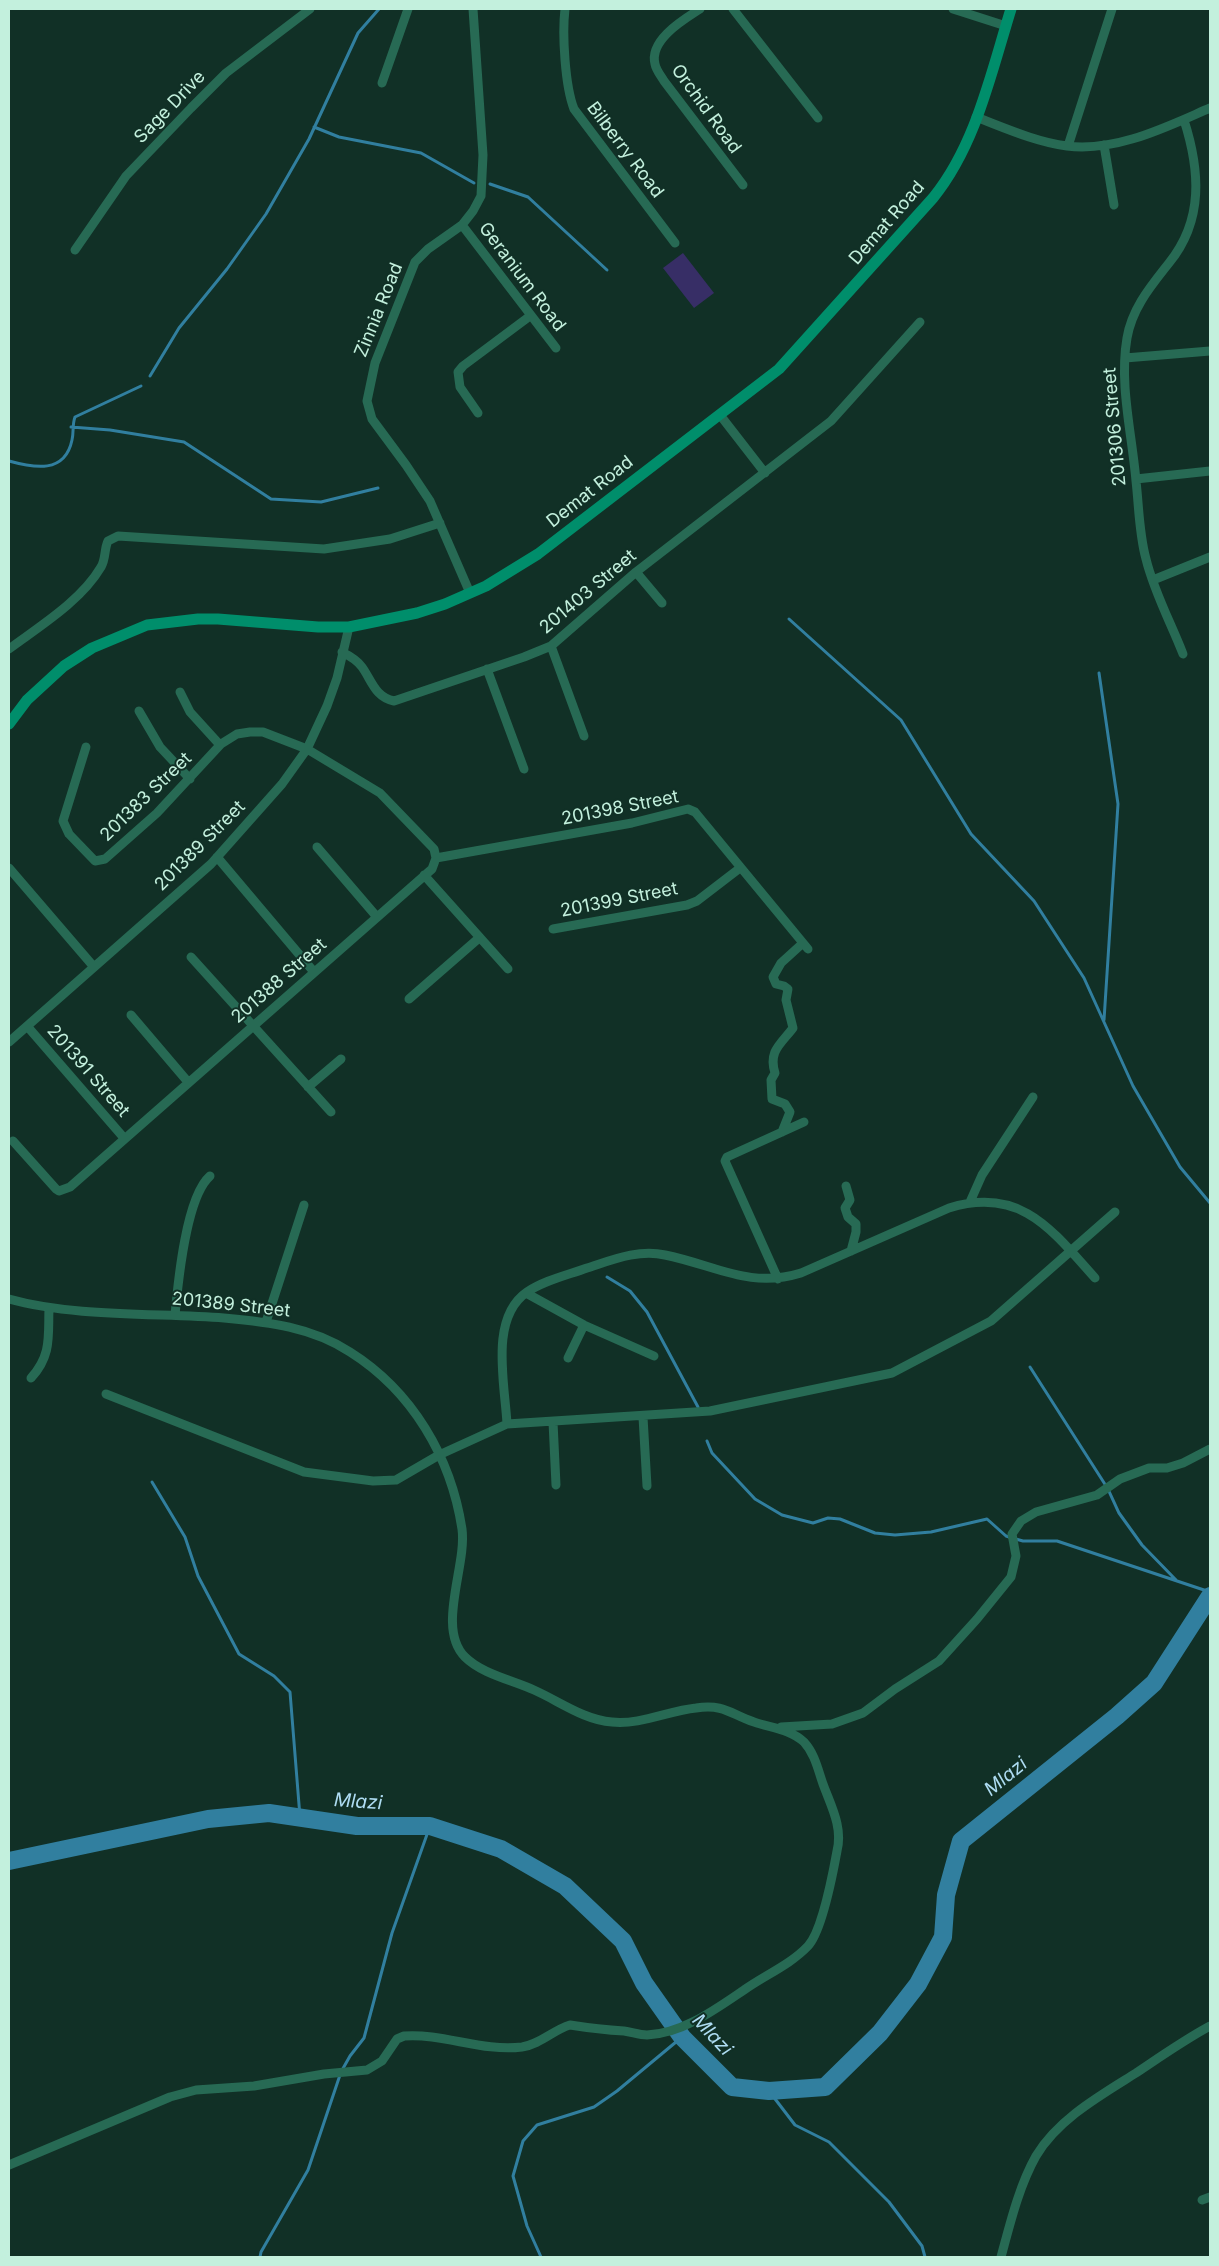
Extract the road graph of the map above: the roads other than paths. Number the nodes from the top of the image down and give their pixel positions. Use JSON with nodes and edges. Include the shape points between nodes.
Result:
{"nodes":[{"id":1,"x":310,"y":9,"type":"edge"},
{"id":2,"x":408,"y":9,"type":"edge"},
{"id":3,"x":473,"y":9,"type":"edge"},
{"id":4,"x":565,"y":9,"type":"edge"},
{"id":5,"x":700,"y":9,"type":"edge"},
{"id":6,"x":733,"y":9,"type":"edge"},
{"id":7,"x":953,"y":9,"type":"edge"},
{"id":8,"x":1011,"y":9,"type":"edge"},
{"id":9,"x":1112,"y":9,"type":"edge"},
{"id":10,"x":1006,"y":26,"type":"junction"},
{"id":11,"x":382,"y":83,"type":"dead end"},
{"id":12,"x":1210,"y":108,"type":"edge"},
{"id":13,"x":976,"y":117,"type":"junction"},
{"id":14,"x":818,"y":118,"type":"dead end"},
{"id":15,"x":1184,"y":120,"type":"junction"},
{"id":16,"x":1104,"y":145,"type":"junction"},
{"id":17,"x":1068,"y":146,"type":"junction"},
{"id":18,"x":742,"y":185,"type":"dead end"},
{"id":19,"x":1114,"y":205,"type":"dead end"},
{"id":20,"x":462,"y":225,"type":"junction"},
{"id":21,"x":674,"y":243,"type":"dead end"},
{"id":22,"x":75,"y":250,"type":"dead end"},
{"id":23,"x":530,"y":316,"type":"junction"},
{"id":24,"x":920,"y":322,"type":"dead end"},
{"id":25,"x":556,"y":348,"type":"dead end"},
{"id":26,"x":1210,"y":351,"type":"edge"},
{"id":27,"x":1125,"y":358,"type":"junction"},
{"id":28,"x":478,"y":413,"type":"dead end"},
{"id":29,"x":720,"y":415,"type":"junction"},
{"id":30,"x":1210,"y":471,"type":"edge"},
{"id":31,"x":765,"y":472,"type":"junction"},
{"id":32,"x":1136,"y":479,"type":"junction"},
{"id":33,"x":440,"y":523,"type":"junction"},
{"id":34,"x":1210,"y":558,"type":"edge"},
{"id":35,"x":636,"y":572,"type":"junction"},
{"id":36,"x":1153,"y":580,"type":"junction"},
{"id":37,"x":470,"y":593,"type":"junction"},
{"id":38,"x":662,"y":603,"type":"dead end"},
{"id":39,"x":348,"y":627,"type":"junction"},
{"id":40,"x":551,"y":646,"type":"junction"},
{"id":41,"x":9,"y":649,"type":"edge"},
{"id":42,"x":342,"y":652,"type":"junction"},
{"id":43,"x":1183,"y":654,"type":"dead end"},
{"id":44,"x":487,"y":669,"type":"junction"},
{"id":45,"x":180,"y":692,"type":"dead end"},
{"id":46,"x":139,"y":711,"type":"dead end"},
{"id":47,"x":9,"y":724,"type":"edge"},
{"id":48,"x":584,"y":736,"type":"dead end"},
{"id":49,"x":220,"y":745,"type":"junction"},
{"id":50,"x":86,"y":747,"type":"dead end"},
{"id":51,"x":307,"y":749,"type":"junction"},
{"id":52,"x":524,"y":769,"type":"dead end"},
{"id":53,"x":190,"y":778,"type":"junction"},
{"id":54,"x":317,"y":848,"type":"dead end"},
{"id":55,"x":217,"y":857,"type":"junction"},
{"id":56,"x":436,"y":858,"type":"junction"},
{"id":57,"x":9,"y":868,"type":"edge"},
{"id":58,"x":740,"y":868,"type":"junction"},
{"id":59,"x":424,"y":875,"type":"junction"},
{"id":60,"x":377,"y":917,"type":"junction"},
{"id":61,"x":553,"y":929,"type":"dead end"},
{"id":62,"x":479,"y":938,"type":"junction"},
{"id":63,"x":191,"y":956,"type":"dead end"},
{"id":64,"x":94,"y":967,"type":"junction"},
{"id":65,"x":508,"y":969,"type":"dead end"},
{"id":66,"x":314,"y":972,"type":"junction"},
{"id":67,"x":409,"y":999,"type":"dead end"},
{"id":68,"x":131,"y":1015,"type":"dead end"},
{"id":69,"x":27,"y":1026,"type":"junction"},
{"id":70,"x":252,"y":1026,"type":"junction"},
{"id":71,"x":9,"y":1042,"type":"edge"},
{"id":72,"x":341,"y":1059,"type":"dead end"},
{"id":73,"x":188,"y":1082,"type":"junction"},
{"id":74,"x":308,"y":1087,"type":"junction"},
{"id":75,"x":1033,"y":1096,"type":"dead end"},
{"id":76,"x":331,"y":1112,"type":"dead end"},
{"id":77,"x":804,"y":1122,"type":"dead end"},
{"id":78,"x":782,"y":1132,"type":"junction"},
{"id":79,"x":124,"y":1138,"type":"junction"},
{"id":80,"x":13,"y":1141,"type":"dead end"},
{"id":81,"x":210,"y":1176,"type":"dead end"},
{"id":82,"x":846,"y":1186,"type":"dead end"},
{"id":83,"x":970,"y":1202,"type":"junction"},
{"id":84,"x":304,"y":1205,"type":"dead end"},
{"id":85,"x":1115,"y":1212,"type":"dead end"},
{"id":86,"x":1070,"y":1250,"type":"junction"},
{"id":87,"x":851,"y":1251,"type":"junction"},
{"id":88,"x":1095,"y":1278,"type":"dead end"},
{"id":89,"x":778,"y":1279,"type":"junction"},
{"id":90,"x":526,"y":1292,"type":"junction"},
{"id":91,"x":9,"y":1299,"type":"edge"},
{"id":92,"x":49,"y":1308,"type":"junction"},
{"id":93,"x":176,"y":1315,"type":"junction"},
{"id":94,"x":266,"y":1322,"type":"junction"},
{"id":95,"x":584,"y":1325,"type":"junction"},
{"id":96,"x":654,"y":1356,"type":"dead end"},
{"id":97,"x":568,"y":1358,"type":"dead end"},
{"id":98,"x":31,"y":1378,"type":"dead end"},
{"id":99,"x":106,"y":1394,"type":"dead end"},
{"id":100,"x":643,"y":1417,"type":"junction"},
{"id":101,"x":553,"y":1422,"type":"junction"},
{"id":102,"x":507,"y":1424,"type":"junction"},
{"id":103,"x":1210,"y":1449,"type":"edge"},
{"id":104,"x":440,"y":1455,"type":"junction"},
{"id":105,"x":556,"y":1485,"type":"dead end"},
{"id":106,"x":647,"y":1486,"type":"dead end"},
{"id":107,"x":778,"y":1728,"type":"junction"},
{"id":108,"x":1210,"y":2026,"type":"edge"},
{"id":109,"x":9,"y":2165,"type":"edge"},
{"id":110,"x":1001,"y":2257,"type":"edge"}],
"edges":[{"from":1,"to":22,"type":"street","name":"Sage Drive","via":[[226,73],[191,108],[126,176]]},
{"from":2,"to":11,"type":"street"},
{"from":3,"to":20,"type":"street","name":"Zinnia Road","via":[[483,155],[482,189],[478,205]]},
{"from":4,"to":21,"type":"street","name":"Bilberry Road","via":[[567,74],[574,110]]},
{"from":5,"to":18,"type":"street","name":"Orchid Road","via":[[660,42],[655,52],[655,64],[664,81]]},
{"from":6,"to":14,"type":"street"},
{"from":7,"to":10,"type":"street"},
{"from":8,"to":10,"type":"street","name":"Demat Road"},
{"from":9,"to":17,"type":"street"},
{"from":10,"to":13,"type":"street","name":"Demat Road"},
{"from":12,"to":15,"type":"street"},
{"from":13,"to":17,"type":"street","via":[[1050,143]]},
{"from":13,"to":29,"type":"street","name":"Demat Road","via":[[957,164],[933,198],[794,355]]},
{"from":15,"to":16,"type":"street","via":[[1162,130]]},
{"from":15,"to":27,"type":"street","name":"201306 Street","via":[[1197,175],[1195,207],[1180,249],[1140,301],[1130,327]]},
{"from":16,"to":17,"type":"street"},
{"from":16,"to":19,"type":"street"},
{"from":20,"to":23,"type":"street","name":"Geranium Road"},
{"from":20,"to":33,"type":"street","name":"Zinnia Road","via":[[415,262],[375,363],[367,394],[372,419],[417,481]]},
{"from":23,"to":25,"type":"street","name":"Geranium Road"},
{"from":23,"to":28,"type":"street","via":[[458,372],[460,387]]},
{"from":24,"to":31,"type":"street","name":"201403 Street","via":[[831,421]]},
{"from":26,"to":27,"type":"street"},
{"from":27,"to":32,"type":"street","name":"201306 Street"},
{"from":29,"to":31,"type":"street"},
{"from":29,"to":37,"type":"street","name":"Demat Road","via":[[538,554]]},
{"from":30,"to":32,"type":"street"},
{"from":31,"to":35,"type":"street","name":"201403 Street"},
{"from":32,"to":36,"type":"street","name":"201306 Street","via":[[1144,551]]},
{"from":33,"to":37,"type":"street","name":"Zinnia Road"},
{"from":33,"to":41,"type":"street","via":[[390,539],[324,549],[118,536],[108,542],[102,566],[86,586]]},
{"from":34,"to":36,"type":"street"},
{"from":35,"to":38,"type":"street"},
{"from":35,"to":40,"type":"street","name":"201403 Street"},
{"from":36,"to":43,"type":"street","name":"201306 Street"},
{"from":37,"to":39,"type":"street","name":"Demat Road","via":[[417,613]]},
{"from":39,"to":42,"type":"street","name":"201389 Street"},
{"from":39,"to":47,"type":"street","name":"Demat Road","via":[[218,619],[147,625],[92,648],[64,666],[27,700]]},
{"from":40,"to":44,"type":"street","name":"201403 Street"},
{"from":40,"to":48,"type":"street"},
{"from":42,"to":44,"type":"street","name":"201403 Street","via":[[361,666],[382,697],[394,701]]},
{"from":42,"to":51,"type":"street","name":"201389 Street","via":[[333,692]]},
{"from":44,"to":52,"type":"street"},
{"from":45,"to":49,"type":"street","via":[[190,712]]},
{"from":46,"to":53,"type":"street","via":[[160,747]]},
{"from":49,"to":51,"type":"street","name":"201383 Street","via":[[237,734],[263,732]]},
{"from":49,"to":53,"type":"street","name":"201383 Street"},
{"from":50,"to":53,"type":"street","name":"201383 Street","via":[[63,821],[69,834],[95,861],[105,859]]},
{"from":51,"to":55,"type":"street","name":"201389 Street","via":[[282,784]]},
{"from":51,"to":56,"type":"street","via":[[380,793],[434,849]]},
{"from":54,"to":60,"type":"street"},
{"from":55,"to":64,"type":"street","name":"201389 Street"},
{"from":55,"to":66,"type":"street"},
{"from":56,"to":58,"type":"street","name":"201398 Street","via":[[632,823],[688,809],[695,812]]},
{"from":56,"to":59,"type":"street","name":"201388 Street","via":[[432,869]]},
{"from":57,"to":64,"type":"street"},
{"from":58,"to":61,"type":"street","name":"201399 Street","via":[[687,905]]},
{"from":58,"to":78,"type":"street","name":"201398 Street","via":[[806,946],[781,964],[773,977],[776,984],[788,990],[786,1000],[793,1028],[780,1040],[772,1063],[775,1073],[770,1080],[772,1099],[785,1104],[790,1112]]},
{"from":59,"to":60,"type":"street","name":"201388 Street"},
{"from":59,"to":62,"type":"street"},
{"from":60,"to":66,"type":"street","name":"201388 Street"},
{"from":62,"to":65,"type":"street"},
{"from":62,"to":67,"type":"street"},
{"from":63,"to":70,"type":"street"},
{"from":64,"to":69,"type":"street","name":"201389 Street"},
{"from":66,"to":70,"type":"street","name":"201388 Street"},
{"from":68,"to":73,"type":"street"},
{"from":69,"to":71,"type":"street","name":"201389 Street"},
{"from":69,"to":79,"type":"street","name":"201391 Street"},
{"from":70,"to":73,"type":"street","name":"201388 Street"},
{"from":70,"to":74,"type":"street"},
{"from":72,"to":74,"type":"street"},
{"from":73,"to":79,"type":"street","name":"201388 Street"},
{"from":74,"to":76,"type":"street"},
{"from":75,"to":83,"type":"street","via":[[982,1175]]},
{"from":77,"to":78,"type":"street"},
{"from":78,"to":89,"type":"street","via":[[727,1157],[725,1161]]},
{"from":79,"to":80,"type":"street","name":"201388 Street","via":[[70,1188],[59,1191]]},
{"from":81,"to":93,"type":"street","via":[[199,1187],[180,1260]]},
{"from":82,"to":87,"type":"street","via":[[850,1200],[845,1208],[848,1217],[856,1224]]},
{"from":83,"to":86,"type":"street","via":[[1000,1202],[1023,1210]]},
{"from":83,"to":87,"type":"street"},
{"from":84,"to":94,"type":"street"},
{"from":85,"to":86,"type":"street"},
{"from":86,"to":88,"type":"street"},
{"from":86,"to":100,"type":"street","via":[[991,1320],[892,1373],[710,1411]]},
{"from":87,"to":89,"type":"street","via":[[801,1273]]},
{"from":89,"to":90,"type":"street","via":[[750,1279],[664,1254],[648,1253],[618,1258]]},
{"from":90,"to":95,"type":"street"},
{"from":90,"to":102,"type":"street","via":[[511,1309],[503,1331]]},
{"from":91,"to":92,"type":"street","name":"201389 Street"},
{"from":92,"to":93,"type":"street","name":"201389 Street"},
{"from":92,"to":98,"type":"street","via":[[48,1352]]},
{"from":93,"to":94,"type":"street","name":"201389 Street"},
{"from":94,"to":104,"type":"street","name":"201389 Street","via":[[330,1341],[369,1365],[400,1393],[417,1414]]},
{"from":95,"to":96,"type":"street"},
{"from":95,"to":97,"type":"street"},
{"from":99,"to":104,"type":"street","via":[[204,1435],[312,1474],[378,1482],[396,1480]]},
{"from":100,"to":101,"type":"street"},
{"from":100,"to":106,"type":"street"},
{"from":101,"to":102,"type":"street"},
{"from":101,"to":105,"type":"street"},
{"from":102,"to":104,"type":"street"},
{"from":103,"to":107,"type":"street","via":[[1167,1468],[1149,1468],[1120,1479],[1097,1494],[1036,1512],[1021,1521],[1012,1534],[1016,1556],[1010,1577],[977,1619],[938,1660],[863,1713],[832,1724]]},
{"from":104,"to":107,"type":"street","name":"201389 Street","via":[[450,1479],[462,1529],[452,1619],[453,1634],[463,1655],[477,1666],[577,1712],[608,1722],[625,1723],[695,1708],[716,1707]]},
{"from":107,"to":109,"type":"street","via":[[801,1740],[812,1754],[835,1816],[839,1846],[821,1920],[812,1942],[785,1965],[717,2008],[677,2029],[651,2035],[570,2025],[522,2047],[501,2048],[404,2036],[382,2060],[367,2070],[245,2087],[196,2090],[170,2097]]},
{"from":108,"to":110,"type":"street","via":[[1100,2096],[1052,2136],[1030,2169]]}]}
